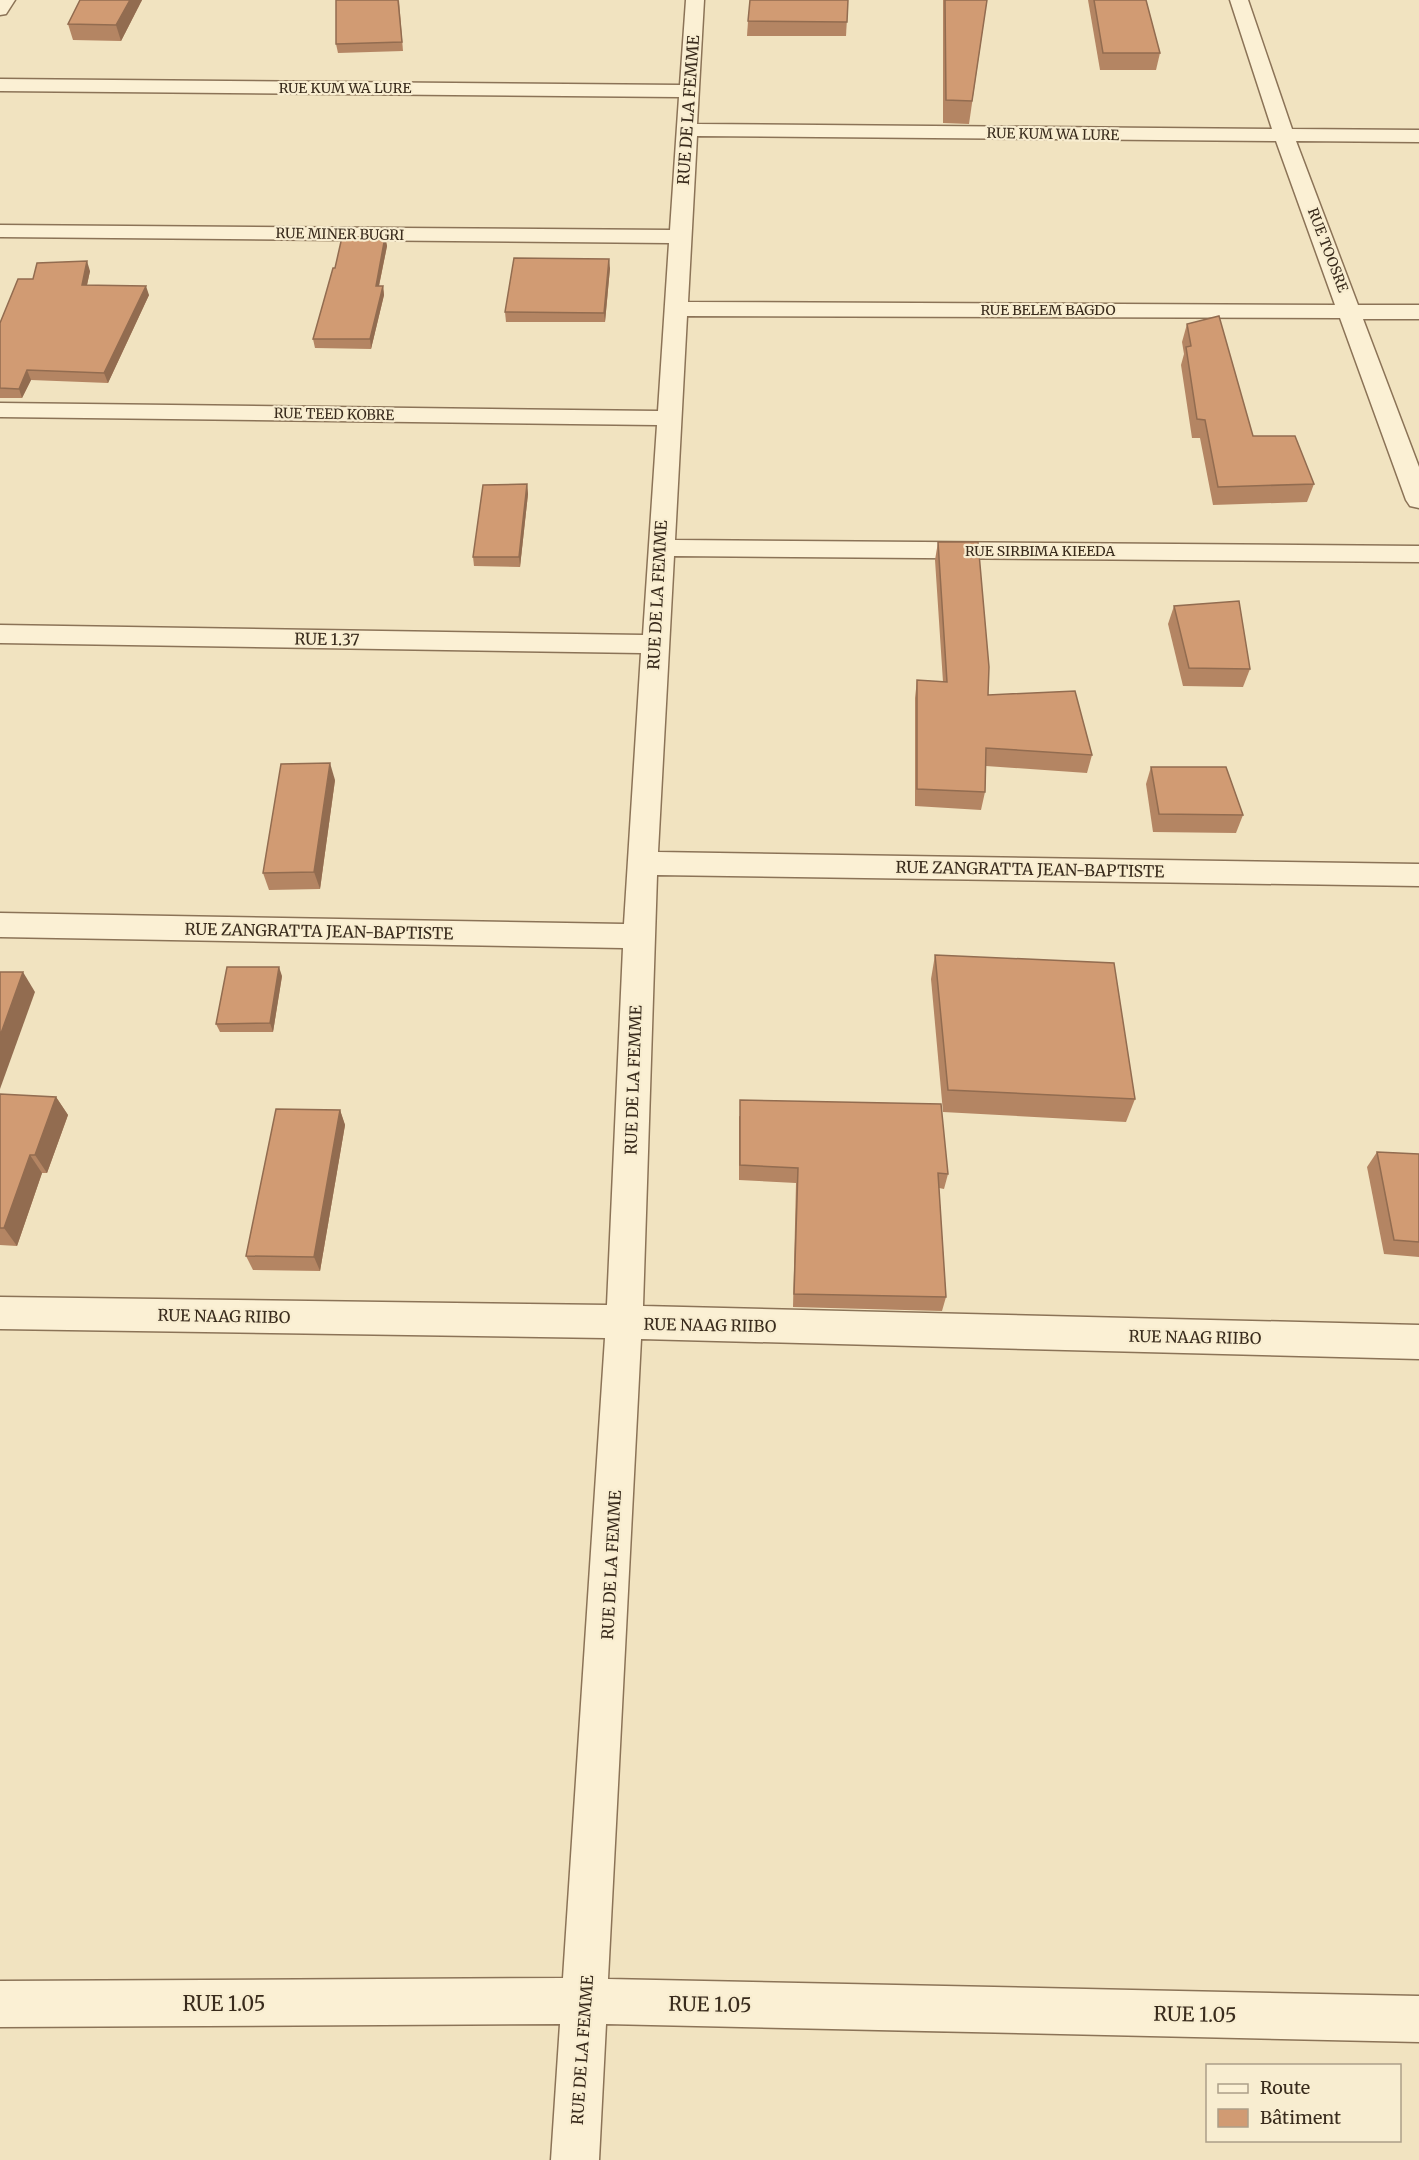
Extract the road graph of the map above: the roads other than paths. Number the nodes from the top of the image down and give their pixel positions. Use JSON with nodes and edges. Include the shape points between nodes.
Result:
{"nodes":[{"id":1,"x":6,"y":0,"type":"edge"},
{"id":2,"x":696,"y":0,"type":"edge"},
{"id":3,"x":1239,"y":0,"type":"edge"},
{"id":4,"x":0,"y":10,"type":"edge"},
{"id":5,"x":0,"y":85,"type":"edge"},
{"id":6,"x":689,"y":91,"type":"junction"},
{"id":7,"x":687,"y":130,"type":"junction"},
{"id":8,"x":1284,"y":136,"type":"junction"},
{"id":9,"x":1419,"y":136,"type":"edge"},
{"id":10,"x":0,"y":231,"type":"edge"},
{"id":11,"x":680,"y":237,"type":"junction"},
{"id":12,"x":676,"y":309,"type":"junction"},
{"id":13,"x":1351,"y":311,"type":"junction"},
{"id":14,"x":1419,"y":312,"type":"edge"},
{"id":15,"x":0,"y":410,"type":"edge"},
{"id":16,"x":669,"y":418,"type":"junction"},
{"id":17,"x":1419,"y":500,"type":"edge"},
{"id":18,"x":660,"y":548,"type":"junction"},
{"id":19,"x":1419,"y":554,"type":"edge"},
{"id":20,"x":0,"y":634,"type":"edge"},
{"id":21,"x":654,"y":644,"type":"junction"},
{"id":22,"x":642,"y":862,"type":"junction"},
{"id":23,"x":1419,"y":875,"type":"edge"},
{"id":24,"x":0,"y":925,"type":"edge"},
{"id":25,"x":638,"y":936,"type":"junction"},
{"id":26,"x":0,"y":1313,"type":"edge"},
{"id":27,"x":624,"y":1323,"type":"junction"},
{"id":28,"x":1419,"y":1342,"type":"edge"},
{"id":29,"x":586,"y":2001,"type":"junction"},
{"id":30,"x":0,"y":2004,"type":"edge"},
{"id":31,"x":1419,"y":2019,"type":"edge"},
{"id":32,"x":575,"y":2160,"type":"edge"}],
"edges":[{"from":1,"to":4,"type":"street"},
{"from":2,"to":6,"type":"street","name":"RUE DE LA FEMME"},
{"from":3,"to":8,"type":"street","name":"RUE TOOSRE"},
{"from":5,"to":6,"type":"street","name":"RUE KUM WA LURE"},
{"from":6,"to":7,"type":"street","name":"RUE DE LA FEMME"},
{"from":7,"to":8,"type":"street","name":"RUE KUM WA LURE"},
{"from":7,"to":11,"type":"street","name":"RUE DE LA FEMME"},
{"from":8,"to":9,"type":"street","name":"RUE KUM WA LURE"},
{"from":8,"to":13,"type":"street","name":"RUE TOOSRE"},
{"from":10,"to":11,"type":"street","name":"RUE MINER BUGRI"},
{"from":11,"to":12,"type":"street","name":"RUE DE LA FEMME"},
{"from":12,"to":13,"type":"street","name":"RUE BELEM BAGDO"},
{"from":12,"to":16,"type":"street","name":"RUE DE LA FEMME"},
{"from":13,"to":14,"type":"street","name":"RUE BELEM BAGDO"},
{"from":13,"to":17,"type":"street","name":"RUE TOOSRE"},
{"from":15,"to":16,"type":"street","name":"RUE TEED KOBRE"},
{"from":16,"to":18,"type":"street","name":"RUE DE LA FEMME"},
{"from":18,"to":19,"type":"street","name":"RUE SIRBIMA KIEEDA"},
{"from":18,"to":21,"type":"street","name":"RUE DE LA FEMME"},
{"from":20,"to":21,"type":"street","name":"RUE 1.37"},
{"from":21,"to":22,"type":"street","name":"RUE DE LA FEMME"},
{"from":22,"to":23,"type":"street","name":"RUE ZANGRATTA JEAN-BAPTISTE"},
{"from":22,"to":25,"type":"street","name":"RUE DE LA FEMME"},
{"from":24,"to":25,"type":"street","name":"RUE ZANGRATTA JEAN-BAPTISTE"},
{"from":25,"to":27,"type":"street","name":"RUE DE LA FEMME"},
{"from":26,"to":27,"type":"street","name":"RUE NAAG RIIBO"},
{"from":27,"to":28,"type":"street","name":"RUE NAAG RIIBO"},
{"from":27,"to":29,"type":"street","name":"RUE DE LA FEMME"},
{"from":29,"to":30,"type":"street","name":"RUE 1.05"},
{"from":29,"to":31,"type":"street","name":"RUE 1.05"},
{"from":29,"to":32,"type":"street","name":"RUE DE LA FEMME"}]}
